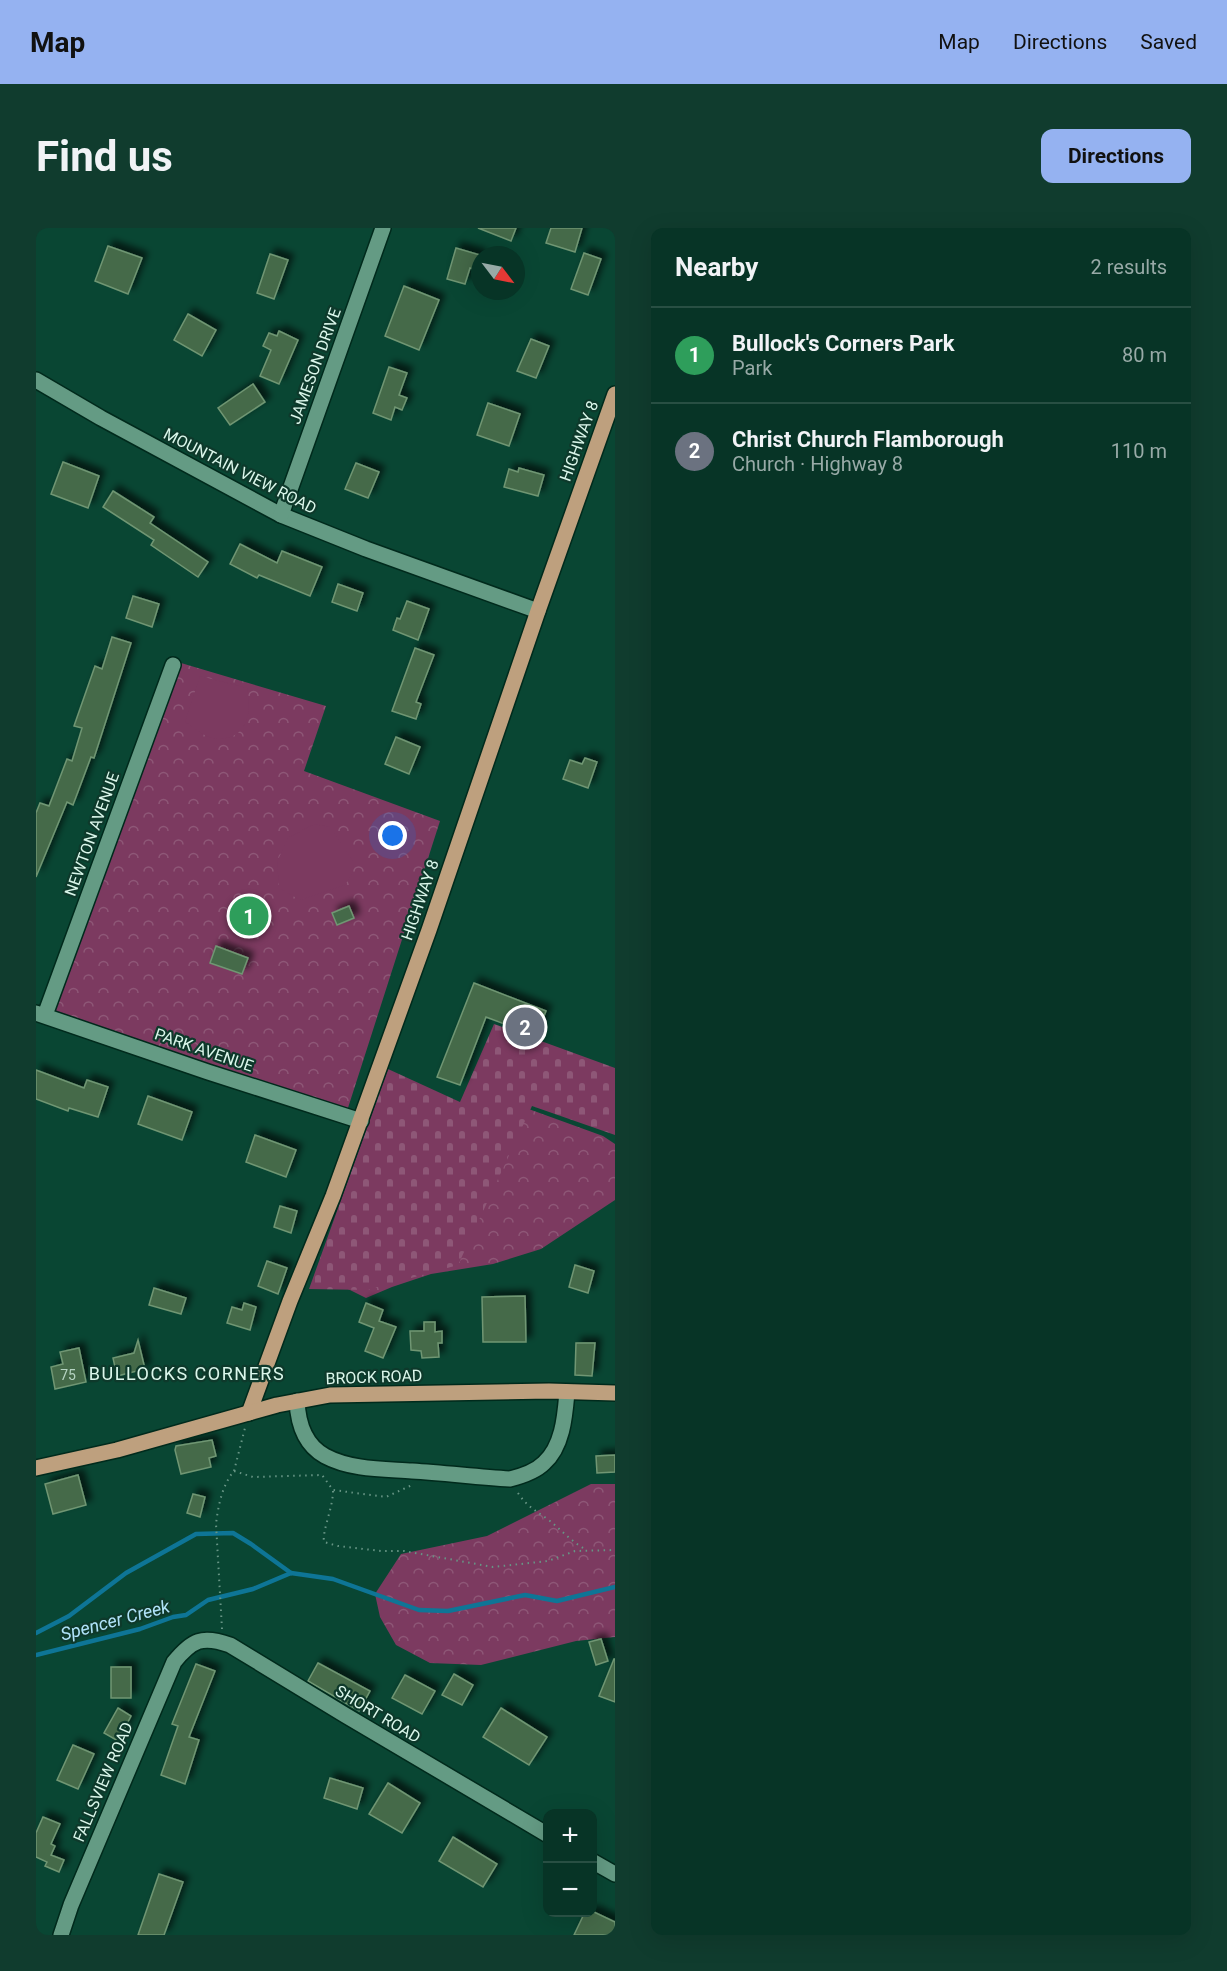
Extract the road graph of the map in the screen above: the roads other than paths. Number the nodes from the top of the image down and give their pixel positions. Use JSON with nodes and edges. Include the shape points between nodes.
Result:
{"nodes":[{"id":1,"x":383,"y":228,"type":"edge"},
{"id":2,"x":36,"y":380,"type":"edge"},
{"id":3,"x":615,"y":394,"type":"edge"},
{"id":4,"x":281,"y":515,"type":"junction"},
{"id":5,"x":538,"y":611,"type":"junction"},
{"id":6,"x":173,"y":665,"type":"dead end"},
{"id":7,"x":41,"y":1014,"type":"edge"},
{"id":8,"x":361,"y":1121,"type":"junction"},
{"id":9,"x":567,"y":1392,"type":"junction"},
{"id":10,"x":615,"y":1393,"type":"edge"},
{"id":11,"x":297,"y":1401,"type":"junction"},
{"id":12,"x":249,"y":1413,"type":"junction"},
{"id":13,"x":36,"y":1468,"type":"edge"},
{"id":14,"x":187,"y":1647,"type":"joint"},
{"id":15,"x":543,"y":1832,"type":"edge"},
{"id":16,"x":596,"y":1863,"type":"edge"},
{"id":17,"x":615,"y":1874,"type":"edge"},
{"id":18,"x":62,"y":1935,"type":"edge"}],
"edges":[{"from":1,"to":4,"type":"street","name":"JAMESON DRIVE"},
{"from":2,"to":4,"type":"street","name":"MOUNTAIN VIEW ROAD"},
{"from":3,"to":5,"type":"main road","name":"HIGHWAY 8"},
{"from":4,"to":5,"type":"street","name":"MOUNTAIN VIEW ROAD"},
{"from":5,"to":8,"type":"main road","name":"HIGHWAY 8"},
{"from":6,"to":7,"type":"street","name":"NEWTON AVENUE"},
{"from":7,"to":8,"type":"street","name":"PARK AVENUE"},
{"from":8,"to":12,"type":"main road","name":"HIGHWAY 8"},
{"from":9,"to":10,"type":"main road","name":"BROCK ROAD"},
{"from":9,"to":11,"type":"main road","name":"BROCK ROAD","via":[[330,1395]]},
{"from":9,"to":11,"type":"street","via":[[564,1422],[555,1449],[544,1464],[510,1479],[346,1464],[326,1456],[303,1434]]},
{"from":11,"to":12,"type":"main road","name":"BROCK ROAD"},
{"from":12,"to":13,"type":"main road","name":"BROCK ROAD"},
{"from":14,"to":15,"type":"street","name":"SHORT ROAD","via":[[202,1640],[230,1645]]},
{"from":14,"to":18,"type":"street","name":"FALLSVIEW ROAD","via":[[174,1662],[71,1905]]},
{"from":16,"to":17,"type":"street"}]}
